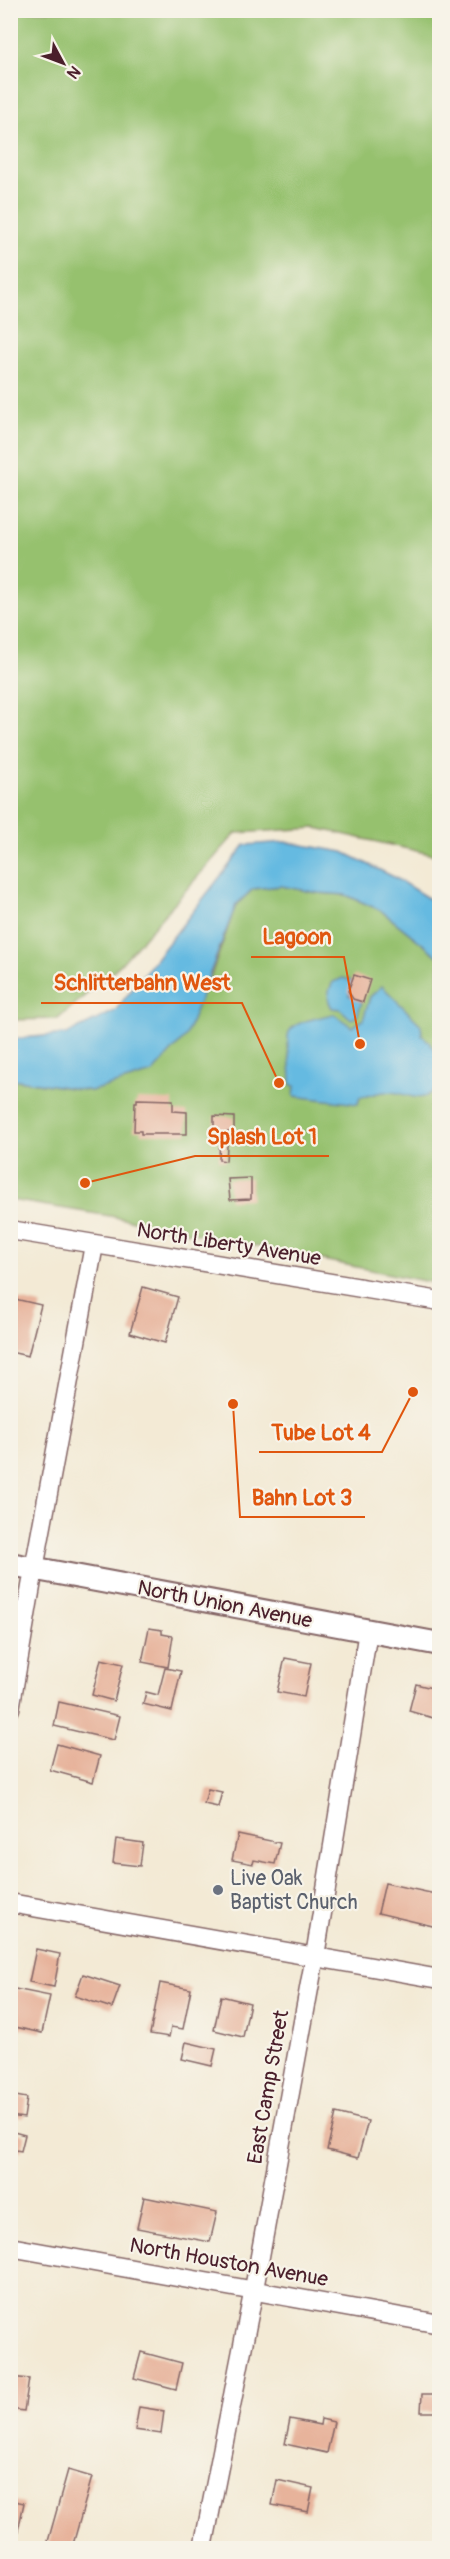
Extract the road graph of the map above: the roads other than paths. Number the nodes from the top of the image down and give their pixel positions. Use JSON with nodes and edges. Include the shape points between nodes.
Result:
{"nodes":[{"id":1,"x":10,"y":1230,"type":"edge"},
{"id":2,"x":94,"y":1245,"type":"junction"},
{"id":3,"x":440,"y":1301,"type":"edge"},
{"id":4,"x":10,"y":1564,"type":"edge"},
{"id":5,"x":34,"y":1569,"type":"junction"},
{"id":6,"x":368,"y":1631,"type":"junction"},
{"id":7,"x":440,"y":1644,"type":"edge"},
{"id":8,"x":10,"y":1710,"type":"edge"},
{"id":9,"x":10,"y":1903,"type":"edge"},
{"id":10,"x":315,"y":1956,"type":"junction"},
{"id":11,"x":440,"y":1979,"type":"edge"},
{"id":12,"x":10,"y":2247,"type":"edge"},
{"id":13,"x":254,"y":2289,"type":"junction"},
{"id":14,"x":440,"y":2324,"type":"edge"},
{"id":15,"x":203,"y":2548,"type":"edge"}],
"edges":[{"from":1,"to":2,"type":"street","name":"North Liberty Avenue"},
{"from":2,"to":3,"type":"street","name":"North Liberty Avenue"},
{"from":2,"to":5,"type":"street"},
{"from":4,"to":5,"type":"street","name":"North Union Avenue"},
{"from":5,"to":6,"type":"street","name":"North Union Avenue"},
{"from":5,"to":8,"type":"street"},
{"from":6,"to":7,"type":"street","name":"North Union Avenue"},
{"from":6,"to":10,"type":"street","name":"East Camp Street"},
{"from":9,"to":10,"type":"street"},
{"from":10,"to":11,"type":"street"},
{"from":10,"to":13,"type":"street","name":"East Camp Street"},
{"from":12,"to":13,"type":"street","name":"North Houston Avenue"},
{"from":13,"to":14,"type":"street","name":"North Houston Avenue"},
{"from":13,"to":15,"type":"street","name":"East Camp Street"}]}
